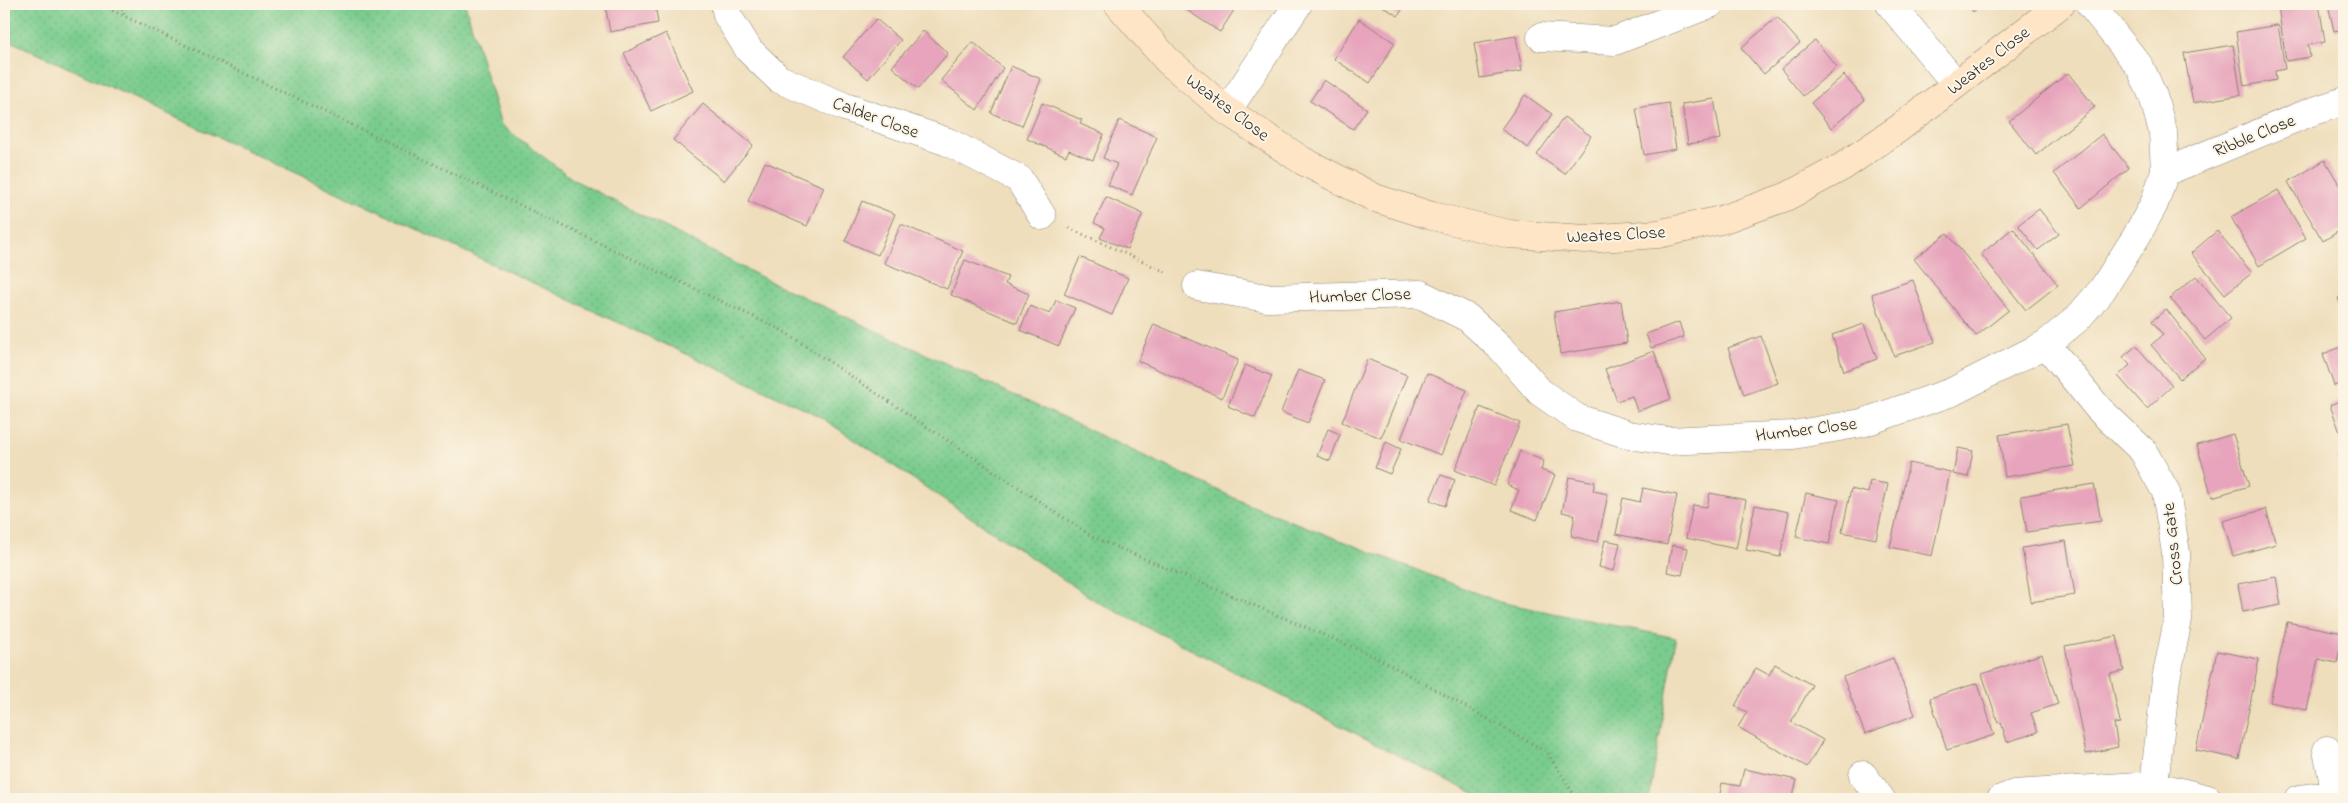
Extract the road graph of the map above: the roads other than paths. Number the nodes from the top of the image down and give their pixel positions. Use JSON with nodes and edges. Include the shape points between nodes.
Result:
{"nodes":[{"id":1,"x":724,"y":4,"type":"edge"},
{"id":2,"x":1118,"y":4,"type":"edge"},
{"id":3,"x":1298,"y":4,"type":"edge"},
{"id":4,"x":1710,"y":4,"type":"edge"},
{"id":5,"x":1890,"y":4,"type":"edge"},
{"id":6,"x":2061,"y":4,"type":"edge"},
{"id":7,"x":2090,"y":4,"type":"edge"},
{"id":8,"x":1541,"y":37,"type":"dead end"},
{"id":9,"x":1956,"y":84,"type":"junction"},
{"id":10,"x":2344,"y":102,"type":"edge"},
{"id":11,"x":1227,"y":111,"type":"junction"},
{"id":12,"x":2165,"y":172,"type":"junction"},
{"id":13,"x":1042,"y":216,"type":"road end"},
{"id":14,"x":1197,"y":286,"type":"road end"},
{"id":15,"x":2046,"y":344,"type":"junction"},
{"id":16,"x":2328,"y":750,"type":"dead end"},
{"id":17,"x":1863,"y":775,"type":"dead end"},
{"id":18,"x":2154,"y":785,"type":"junction"},
{"id":19,"x":2337,"y":797,"type":"edge"},
{"id":20,"x":1880,"y":799,"type":"edge"},
{"id":21,"x":2001,"y":799,"type":"edge"},
{"id":22,"x":2208,"y":799,"type":"edge"},
{"id":23,"x":2299,"y":799,"type":"edge"}],
"edges":[{"from":1,"to":13,"type":"street","name":"Calder Close","via":[[726,15],[748,50],[779,79],[845,108],[948,142],[1020,178]]},
{"from":2,"to":11,"type":"street","name":"Weates Close","via":[[1167,60]]},
{"from":3,"to":11,"type":"street"},
{"from":4,"to":8,"type":"street","via":[[1615,41]]},
{"from":5,"to":9,"type":"street"},
{"from":6,"to":9,"type":"street","name":"Weates Close"},
{"from":7,"to":12,"type":"street","name":"Humber Close","via":[[2140,67],[2153,96],[2163,132]]},
{"from":9,"to":11,"type":"street","name":"Weates Close","via":[[1842,167],[1786,197],[1721,220],[1658,234],[1585,240],[1509,234],[1432,216],[1375,198],[1303,161]]},
{"from":10,"to":12,"type":"street","name":"Ribble Close","via":[[2308,113]]},
{"from":12,"to":15,"type":"street","name":"Humber Close","via":[[2154,204],[2102,290],[2077,319]]},
{"from":14,"to":15,"type":"street","name":"Humber Close","via":[[1267,298],[1420,294],[1468,318],[1502,349],[1540,392],[1577,418],[1628,436],[1668,441],[1793,434],[1862,423],[1952,392]]},
{"from":15,"to":18,"type":"street","name":"Cross Gate","via":[[2098,408],[2143,451],[2166,492],[2176,553],[2178,620],[2166,679]]},
{"from":16,"to":19,"type":"street"},
{"from":17,"to":20,"type":"street"},
{"from":18,"to":21,"type":"street","via":[[2014,794]]},
{"from":18,"to":22,"type":"street"},
{"from":19,"to":23,"type":"street"}]}
